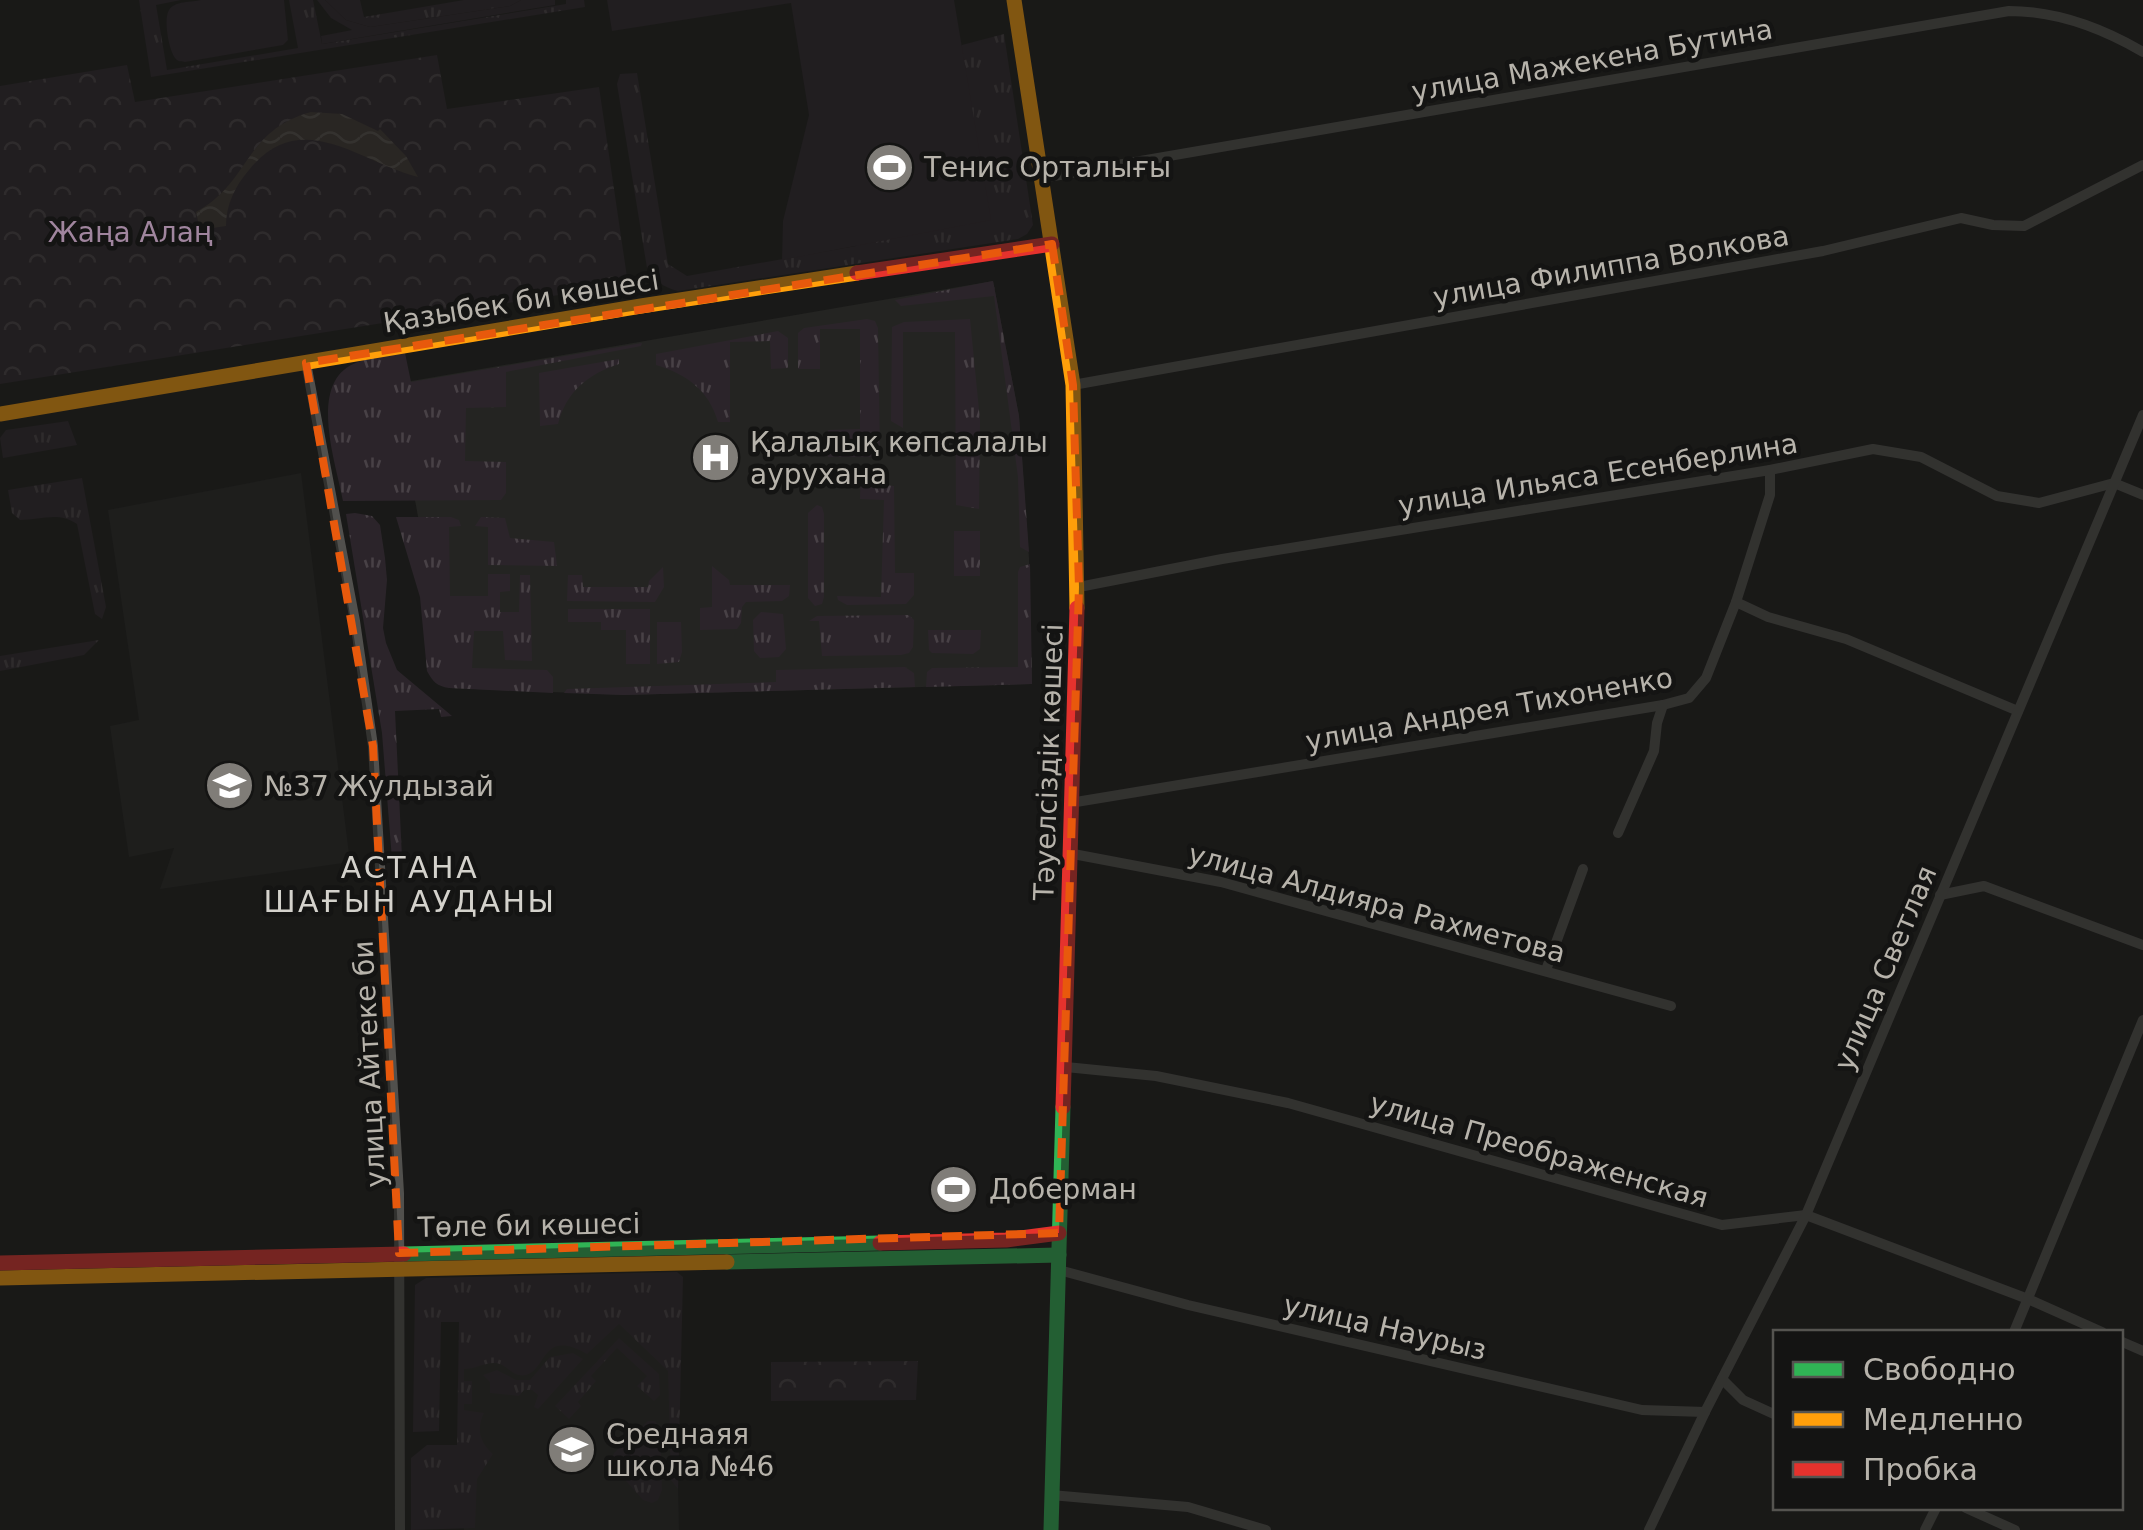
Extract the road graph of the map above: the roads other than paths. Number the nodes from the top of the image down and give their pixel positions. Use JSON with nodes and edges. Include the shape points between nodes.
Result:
{"nodes":[{"id":1,"x":1014,"y":0,"type":"edge"},
{"id":2,"x":2143,"y":52,"type":"edge"},
{"id":3,"x":2143,"y":165,"type":"edge"},
{"id":4,"x":1042,"y":178,"type":"junction"},
{"id":5,"x":1052,"y":244,"type":"junction"},
{"id":6,"x":306,"y":362,"type":"junction"},
{"id":7,"x":1074,"y":385,"type":"junction"},
{"id":8,"x":0,"y":414,"type":"edge"},
{"id":9,"x":2143,"y":415,"type":"edge"},
{"id":10,"x":1770,"y":470,"type":"junction"},
{"id":11,"x":2114,"y":483,"type":"junction"},
{"id":12,"x":2143,"y":495,"type":"edge"},
{"id":13,"x":1079,"y":588,"type":"junction"},
{"id":14,"x":1736,"y":602,"type":"junction"},
{"id":15,"x":1664,"y":705,"type":"junction"},
{"id":16,"x":2018,"y":711,"type":"junction"},
{"id":17,"x":1070,"y":803,"type":"junction"},
{"id":18,"x":1618,"y":834,"type":"dead end"},
{"id":19,"x":1068,"y":853,"type":"junction"},
{"id":20,"x":1582,"y":868,"type":"dead end"},
{"id":21,"x":1940,"y":896,"type":"junction"},
{"id":22,"x":2143,"y":945,"type":"edge"},
{"id":23,"x":1546,"y":970,"type":"junction"},
{"id":24,"x":1671,"y":1006,"type":"dead end"},
{"id":25,"x":2143,"y":1020,"type":"edge"},
{"id":26,"x":1066,"y":1067,"type":"junction"},
{"id":27,"x":1806,"y":1216,"type":"junction"},
{"id":28,"x":1059,"y":1234,"type":"junction"},
{"id":29,"x":399,"y":1261,"type":"junction"},
{"id":30,"x":0,"y":1263,"type":"edge"},
{"id":31,"x":1059,"y":1263,"type":"junction"},
{"id":32,"x":0,"y":1278,"type":"edge"},
{"id":33,"x":2028,"y":1299,"type":"junction"},
{"id":34,"x":2015,"y":1330,"type":"edge"},
{"id":35,"x":2098,"y":1330,"type":"edge"},
{"id":36,"x":1722,"y":1379,"type":"junction"},
{"id":37,"x":1705,"y":1412,"type":"junction"},
{"id":38,"x":1773,"y":1415,"type":"edge"},
{"id":39,"x":1052,"y":1495,"type":"junction"},
{"id":40,"x":1970,"y":1510,"type":"edge"},
{"id":41,"x":400,"y":1530,"type":"edge"},
{"id":42,"x":1051,"y":1530,"type":"edge"},
{"id":43,"x":1266,"y":1530,"type":"edge"},
{"id":44,"x":1649,"y":1530,"type":"edge"},
{"id":45,"x":2015,"y":1530,"type":"edge"}],
"edges":[{"from":1,"to":4,"type":"main road","name":"Тәуелсіздік көшесі"},
{"from":2,"to":4,"type":"street","name":"улица Мажекена Бутина","via":[[2062,16],[2008,11]]},
{"from":3,"to":7,"type":"street","name":"улица Филиппа Волкова","via":[[2024,226],[1960,218],[1823,252]]},
{"from":4,"to":5,"type":"main road","name":"Тәуелсіздік көшесі"},
{"from":5,"to":6,"type":"main road","name":"Қазыбек би көшесі"},
{"from":5,"to":7,"type":"main road","name":"Тәуелсіздік көшесі"},
{"from":6,"to":8,"type":"main road","name":"Қазыбек би көшесі"},
{"from":6,"to":29,"type":"street","name":"улица Айтеке би","via":[[373,746]]},
{"from":7,"to":13,"type":"main road","name":"Тәуелсіздік көшесі"},
{"from":9,"to":11,"type":"street","name":"улица Светлая"},
{"from":10,"to":11,"type":"street","name":"улица Ильяса Есенберлина","via":[[1873,449],[1921,457],[1997,496],[2039,503]]},
{"from":10,"to":13,"type":"street","name":"улица Ильяса Есенберлина"},
{"from":10,"to":14,"type":"street","name":"улица Андрея Тихоненко","via":[[1770,495]]},
{"from":11,"to":12,"type":"street"},
{"from":11,"to":16,"type":"street","name":"улица Светлая"},
{"from":13,"to":17,"type":"main road","name":"Тәуелсіздік көшесі"},
{"from":14,"to":15,"type":"street","name":"улица Андрея Тихоненко","via":[[1706,678],[1688,698]]},
{"from":14,"to":16,"type":"street","via":[[1846,639]]},
{"from":15,"to":17,"type":"street","name":"улица Андрея Тихоненко"},
{"from":15,"to":18,"type":"street","via":[[1654,751]]},
{"from":16,"to":21,"type":"street","name":"улица Светлая"},
{"from":17,"to":19,"type":"main road","name":"Тәуелсіздік көшесі"},
{"from":19,"to":23,"type":"street","name":"улица Алдияра Рахметова","via":[[1221,882]]},
{"from":19,"to":26,"type":"main road","name":"Тәуелсіздік көшесі"},
{"from":20,"to":23,"type":"street"},
{"from":21,"to":22,"type":"street","via":[[1984,886]]},
{"from":21,"to":27,"type":"street","name":"улица Светлая"},
{"from":23,"to":24,"type":"street","name":"улица Алдияра Рахметова"},
{"from":25,"to":33,"type":"street"},
{"from":26,"to":27,"type":"street","name":"улица Преображенская","via":[[1156,1076],[1288,1103],[1722,1225]]},
{"from":26,"to":28,"type":"main road","name":"Тәуелсіздік көшесі"},
{"from":27,"to":33,"type":"street","name":"улица Преображенская"},
{"from":27,"to":36,"type":"street","name":"улица Светлая"},
{"from":28,"to":29,"type":"main road","name":"Төле би көшесі"},
{"from":28,"to":31,"type":"main road","name":"Тәуелсіздік көшесі"},
{"from":29,"to":30,"type":"main road","name":"Төле би көшесі"},
{"from":29,"to":31,"type":"main road","name":"Төле би көшесі"},
{"from":29,"to":32,"type":"main road","name":"Төле би көшесі"},
{"from":29,"to":41,"type":"street","name":"улица Айтеке би"},
{"from":31,"to":37,"type":"street","name":"улица Наурыз","via":[[1188,1305],[1642,1410]]},
{"from":31,"to":39,"type":"main road","name":"Тәуелсіздік көшесі"},
{"from":33,"to":34,"type":"street"},
{"from":33,"to":35,"type":"street","name":"улица Преображенская"},
{"from":36,"to":37,"type":"street","name":"улица Светлая"},
{"from":36,"to":38,"type":"street","via":[[1743,1400]]},
{"from":37,"to":44,"type":"street","name":"улица Светлая"},
{"from":39,"to":42,"type":"main road","name":"Тәуелсіздік көшесі"},
{"from":39,"to":43,"type":"street","via":[[1188,1507]]},
{"from":40,"to":45,"type":"street"}]}
